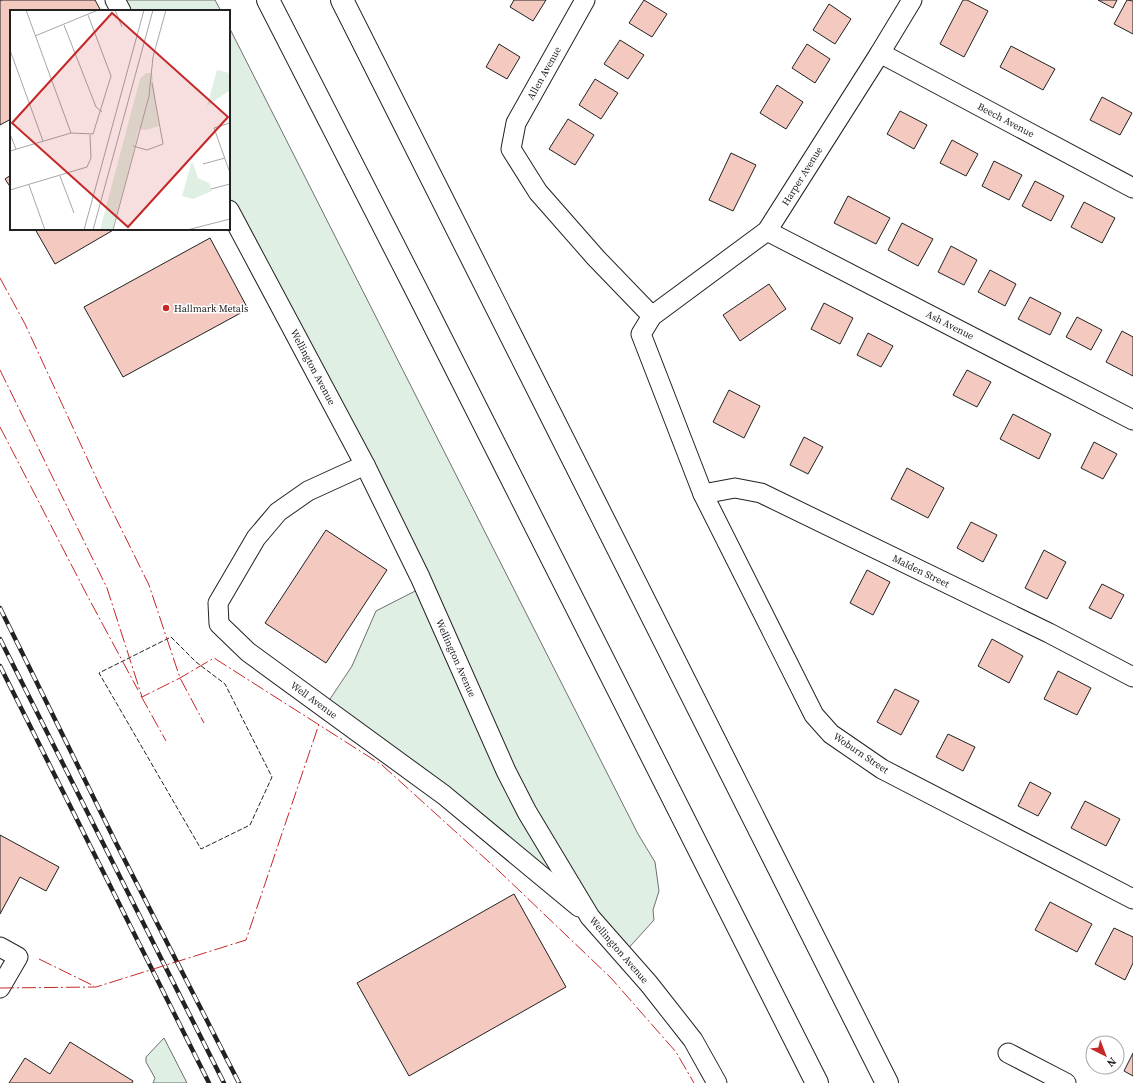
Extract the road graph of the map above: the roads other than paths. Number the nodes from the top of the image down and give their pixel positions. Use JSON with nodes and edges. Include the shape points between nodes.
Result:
{"nodes":[{"id":1,"x":115,"y":0,"type":"edge"},
{"id":2,"x":268,"y":0,"type":"edge"},
{"id":3,"x":342,"y":0,"type":"edge"},
{"id":4,"x":585,"y":0,"type":"edge"},
{"id":5,"x":912,"y":0,"type":"edge"},
{"id":6,"x":120,"y":10,"type":"edge"},
{"id":7,"x":880,"y":53,"type":"junction"},
{"id":8,"x":1133,"y":188,"type":"edge"},
{"id":9,"x":230,"y":212,"type":"edge"},
{"id":10,"x":767,"y":231,"type":"junction"},
{"id":11,"x":652,"y":316,"type":"junction"},
{"id":12,"x":1133,"y":420,"type":"edge"},
{"id":13,"x":365,"y":465,"type":"junction"},
{"id":14,"x":703,"y":494,"type":"junction"},
{"id":15,"x":1133,"y":677,"type":"edge"},
{"id":16,"x":1133,"y":899,"type":"edge"},
{"id":17,"x":590,"y":917,"type":"junction"},
{"id":18,"x":0,"y":947,"type":"edge"},
{"id":19,"x":0,"y":988,"type":"edge"},
{"id":20,"x":1008,"y":1053,"type":"dead end"},
{"id":21,"x":717,"y":1083,"type":"edge"},
{"id":22,"x":817,"y":1083,"type":"edge"},
{"id":23,"x":887,"y":1083,"type":"edge"},
{"id":24,"x":1066,"y":1083,"type":"edge"}],
"edges":[{"from":1,"to":6,"type":"street"},
{"from":2,"to":22,"type":"highway"},
{"from":3,"to":23,"type":"highway"},
{"from":4,"to":11,"type":"street","name":"Allen Avenue","via":[[516,123],[511,149],[538,192]]},
{"from":5,"to":7,"type":"street","name":"Harper Avenue"},
{"from":7,"to":8,"type":"street","name":"Beech Avenue"},
{"from":7,"to":10,"type":"street","name":"Harper Avenue"},
{"from":9,"to":13,"type":"street","name":"Wellington Avenue"},
{"from":10,"to":11,"type":"street","name":"Harper Avenue"},
{"from":10,"to":12,"type":"street","name":"Ash Avenue"},
{"from":11,"to":14,"type":"street","name":"Harper Avenue","via":[[641,334]]},
{"from":13,"to":17,"type":"street","name":"Wellington Avenue","via":[[420,577],[506,771],[527,812]]},
{"from":13,"to":17,"type":"street","name":"Well Avenue","via":[[308,491],[278,512],[256,538],[218,602],[219,624],[248,652],[444,795]]},
{"from":14,"to":15,"type":"street","name":"Malden Street","via":[[735,488],[761,493],[1049,633]]},
{"from":14,"to":16,"type":"street","name":"Woburn Street","via":[[804,698],[814,715],[831,734],[882,769]]},
{"from":17,"to":21,"type":"street","name":"Wellington Avenue","via":[[649,984],[693,1040]]},
{"from":18,"to":19,"type":"street","via":[[18,957]]},
{"from":20,"to":24,"type":"street"}]}
